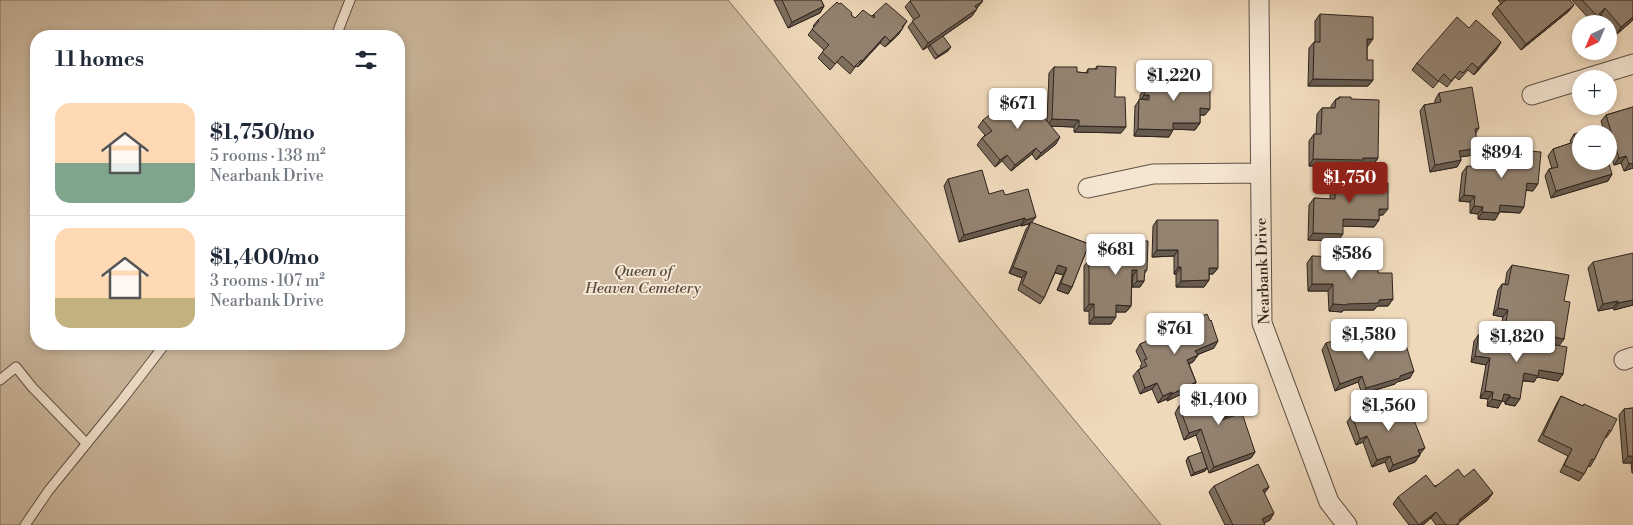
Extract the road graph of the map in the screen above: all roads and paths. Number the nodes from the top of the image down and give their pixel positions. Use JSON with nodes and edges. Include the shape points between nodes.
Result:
{"nodes":[{"id":1,"x":350,"y":0,"type":"edge"},
{"id":2,"x":1259,"y":0,"type":"edge"},
{"id":3,"x":338,"y":30,"type":"edge"},
{"id":4,"x":1633,"y":64,"type":"edge"},
{"id":5,"x":1613,"y":70,"type":"edge"},
{"id":6,"x":1572,"y":82,"type":"edge"},
{"id":7,"x":1532,"y":95,"type":"dead end"},
{"id":8,"x":1260,"y":172,"type":"junction"},
{"id":9,"x":1088,"y":188,"type":"dead end"},
{"id":10,"x":160,"y":350,"type":"edge"},
{"id":11,"x":0,"y":380,"type":"edge"},
{"id":12,"x":86,"y":443,"type":"junction"},
{"id":13,"x":26,"y":525,"type":"edge"},
{"id":14,"x":1347,"y":525,"type":"edge"}],
"edges":[{"from":1,"to":3,"type":"lane"},
{"from":2,"to":8,"type":"street","name":"Nearbank Drive"},
{"from":4,"to":5,"type":"street"},
{"from":6,"to":7,"type":"street"},
{"from":8,"to":9,"type":"street","via":[[1154,174]]},
{"from":8,"to":14,"type":"street","name":"Nearbank Drive","via":[[1262,323],[1329,502]]},
{"from":10,"to":12,"type":"lane"},
{"from":11,"to":12,"type":"lane","via":[[16,367]]},
{"from":12,"to":13,"type":"lane"}]}
